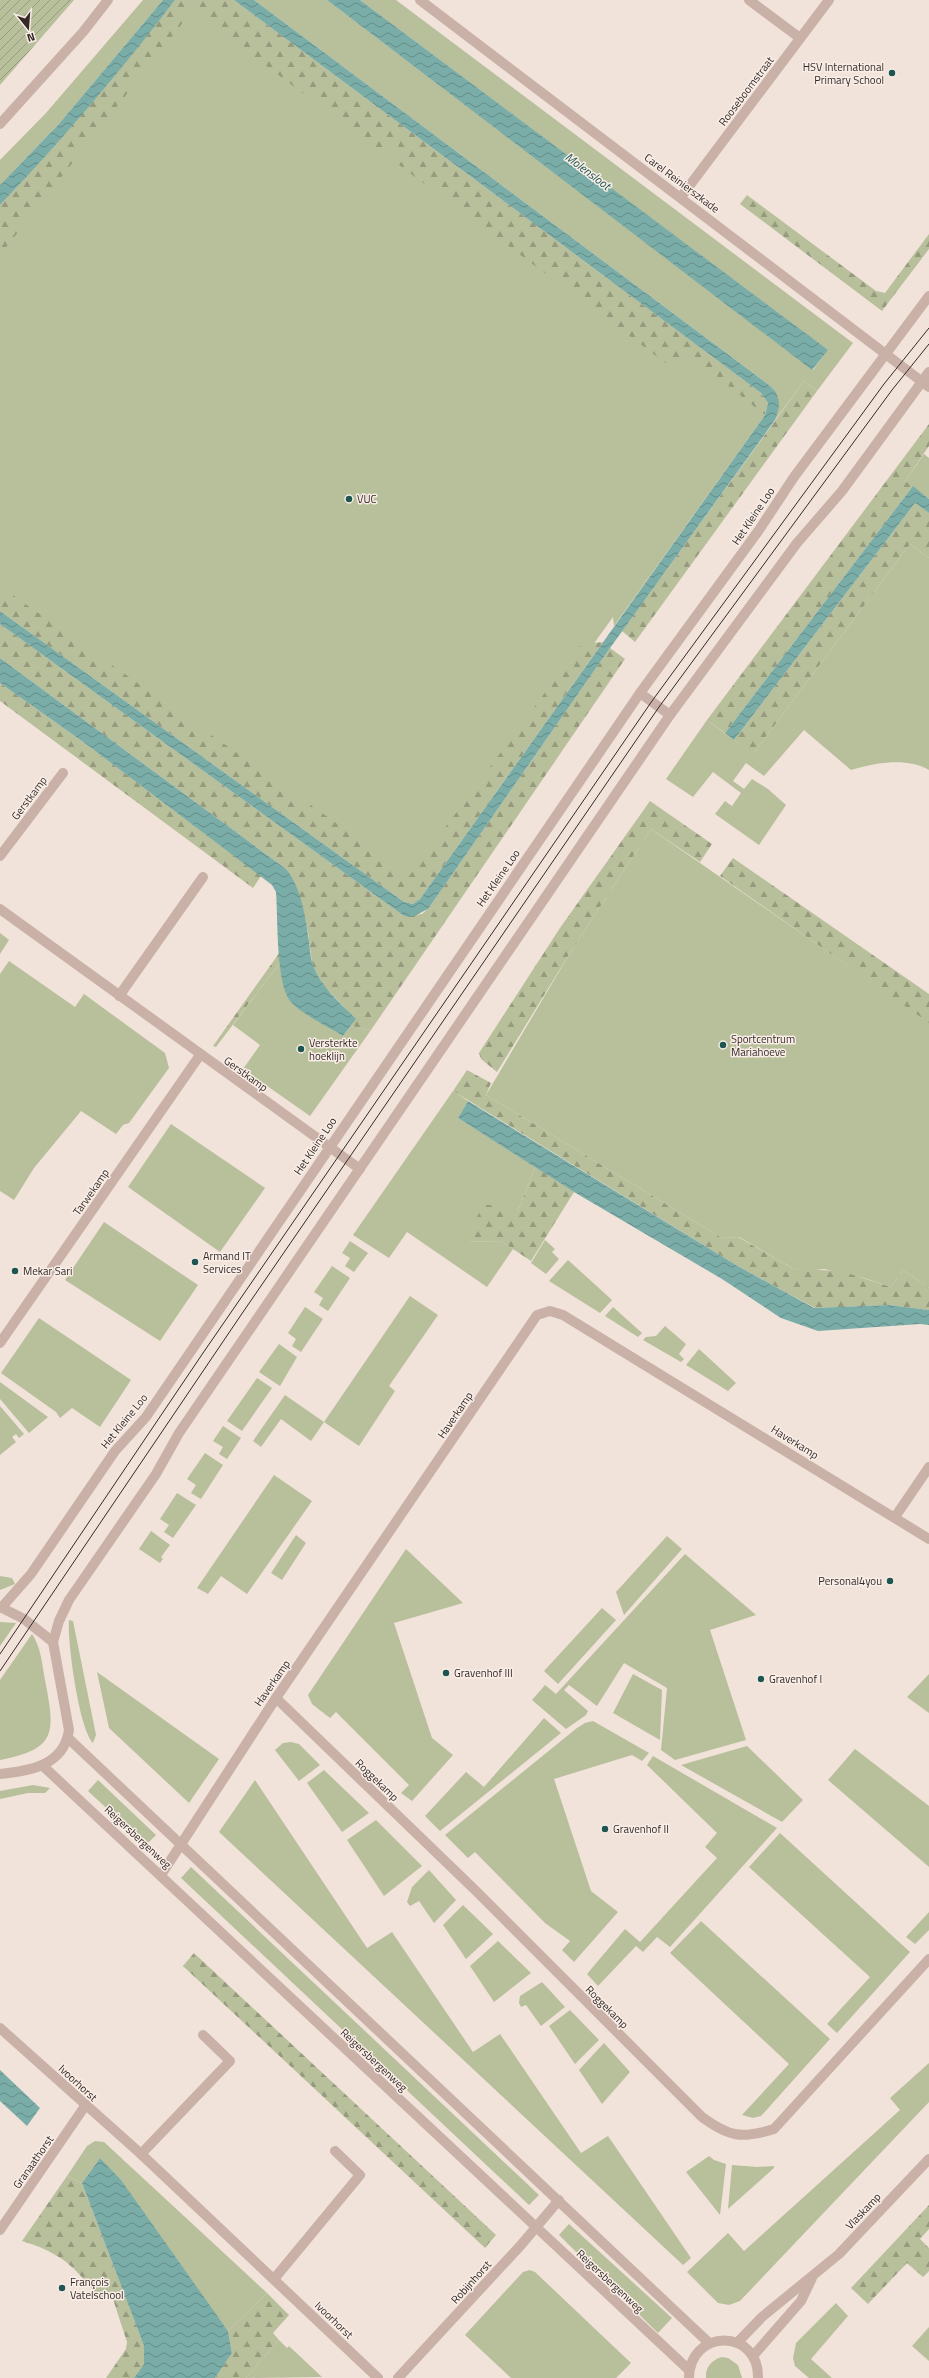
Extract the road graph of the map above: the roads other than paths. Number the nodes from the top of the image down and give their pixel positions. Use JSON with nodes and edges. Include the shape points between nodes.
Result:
{"nodes":[{"id":1,"x":108,"y":0,"type":"edge"},
{"id":2,"x":420,"y":0,"type":"edge"},
{"id":3,"x":749,"y":0,"type":"edge"},
{"id":4,"x":829,"y":0,"type":"edge"},
{"id":5,"x":800,"y":38,"type":"junction"},
{"id":6,"x":0,"y":124,"type":"edge"},
{"id":7,"x":681,"y":197,"type":"junction"},
{"id":8,"x":929,"y":296,"type":"edge"},
{"id":9,"x":885,"y":354,"type":"junction"},
{"id":10,"x":929,"y":372,"type":"edge"},
{"id":11,"x":925,"y":384,"type":"edge"},
{"id":12,"x":640,"y":693,"type":"junction"},
{"id":13,"x":670,"y":715,"type":"junction"},
{"id":14,"x":63,"y":773,"type":"dead end"},
{"id":15,"x":0,"y":856,"type":"edge"},
{"id":16,"x":203,"y":877,"type":"dead end"},
{"id":17,"x":0,"y":909,"type":"edge"},
{"id":18,"x":119,"y":996,"type":"junction"},
{"id":19,"x":200,"y":1054,"type":"junction"},
{"id":20,"x":329,"y":1148,"type":"junction"},
{"id":21,"x":360,"y":1169,"type":"junction"},
{"id":22,"x":0,"y":1343,"type":"edge"},
{"id":23,"x":929,"y":1467,"type":"edge"},
{"id":24,"x":895,"y":1517,"type":"junction"},
{"id":25,"x":929,"y":1539,"type":"edge"},
{"id":26,"x":1,"y":1607,"type":"edge"},
{"id":27,"x":53,"y":1642,"type":"junction"},
{"id":28,"x":276,"y":1698,"type":"junction"},
{"id":29,"x":68,"y":1738,"type":"junction"},
{"id":30,"x":43,"y":1766,"type":"junction"},
{"id":31,"x":0,"y":1774,"type":"edge"},
{"id":32,"x":180,"y":1843,"type":"junction"},
{"id":33,"x":161,"y":1875,"type":"junction"},
{"id":34,"x":929,"y":1959,"type":"edge"},
{"id":35,"x":0,"y":2028,"type":"edge"},
{"id":36,"x":203,"y":2035,"type":"dead end"},
{"id":37,"x":85,"y":2106,"type":"junction"},
{"id":38,"x":335,"y":2151,"type":"dead end"},
{"id":39,"x":141,"y":2154,"type":"junction"},
{"id":40,"x":929,"y":2160,"type":"edge"},
{"id":41,"x":559,"y":2200,"type":"junction"},
{"id":42,"x":535,"y":2228,"type":"junction"},
{"id":43,"x":0,"y":2230,"type":"edge"},
{"id":44,"x":812,"y":2276,"type":"junction"},
{"id":45,"x":274,"y":2279,"type":"junction"},
{"id":46,"x":709,"y":2343,"type":"junction"},
{"id":47,"x":737,"y":2343,"type":"junction"},
{"id":48,"x":753,"y":2356,"type":"junction"},
{"id":49,"x":689,"y":2374,"type":"edge"},
{"id":50,"x":378,"y":2378,"type":"edge"},
{"id":51,"x":398,"y":2378,"type":"edge"},
{"id":52,"x":758,"y":2378,"type":"edge"}],
"edges":[{"from":1,"to":6,"type":"street","via":[[73,44]]},
{"from":2,"to":7,"type":"street","name":"Carel Reinierszkade"},
{"from":3,"to":5,"type":"street"},
{"from":4,"to":5,"type":"street","name":"Rooseboomstraat"},
{"from":5,"to":7,"type":"street","name":"Rooseboomstraat"},
{"from":7,"to":9,"type":"street","name":"Carel Reinierszkade"},
{"from":8,"to":9,"type":"street","name":"Het Kleine Loo"},
{"from":9,"to":11,"type":"street","name":"Carel Reinierszkade"},
{"from":9,"to":12,"type":"street","name":"Het Kleine Loo"},
{"from":10,"to":11,"type":"street"},
{"from":11,"to":13,"type":"street","via":[[842,491],[797,543]]},
{"from":12,"to":13,"type":"street"},
{"from":12,"to":20,"type":"street","name":"Het Kleine Loo"},
{"from":13,"to":21,"type":"street"},
{"from":14,"to":15,"type":"street","name":"Gerstkamp"},
{"from":16,"to":18,"type":"street"},
{"from":17,"to":18,"type":"street","name":"Gerstkamp"},
{"from":18,"to":19,"type":"street","name":"Gerstkamp"},
{"from":19,"to":20,"type":"street","name":"Gerstkamp"},
{"from":19,"to":22,"type":"street","name":"Tarwekamp"},
{"from":20,"to":21,"type":"street","name":"Gerstkamp"},
{"from":20,"to":26,"type":"street","name":"Het Kleine Loo","via":[[146,1417],[114,1451],[31,1574]]},
{"from":21,"to":27,"type":"street","via":[[179,1433],[156,1474],[69,1600]]},
{"from":23,"to":24,"type":"street"},
{"from":24,"to":25,"type":"street","name":"Haverkamp"},
{"from":24,"to":28,"type":"street","name":"Haverkamp","via":[[570,1319],[550,1311],[537,1315]]},
{"from":26,"to":27,"type":"street"},
{"from":27,"to":29,"type":"street","via":[[69,1730]]},
{"from":28,"to":32,"type":"street","name":"Haverkamp"},
{"from":28,"to":34,"type":"street","name":"Roggekamp","via":[[474,1889],[702,2117],[718,2129],[733,2135],[750,2136],[774,2129]]},
{"from":29,"to":30,"type":"street","via":[[59,1752]]},
{"from":29,"to":32,"type":"street","name":"Reigersbergenweg"},
{"from":30,"to":31,"type":"street"},
{"from":30,"to":33,"type":"street","name":"Reigersbergenweg"},
{"from":32,"to":33,"type":"street","name":"Haverkamp"},
{"from":32,"to":41,"type":"street","name":"Reigersbergenweg"},
{"from":33,"to":42,"type":"street","name":"Reigersbergenweg"},
{"from":35,"to":37,"type":"street","name":"Ivoorhorst"},
{"from":36,"to":39,"type":"street","via":[[230,2061]]},
{"from":37,"to":39,"type":"street","name":"Ivoorhorst"},
{"from":37,"to":43,"type":"street","name":"Granaathorst"},
{"from":38,"to":45,"type":"street","via":[[360,2175]]},
{"from":39,"to":45,"type":"street","name":"Ivoorhorst"},
{"from":40,"to":44,"type":"street","name":"Vlaskamp","via":[[839,2254]]},
{"from":41,"to":42,"type":"street","name":"Robijnhorst"},
{"from":41,"to":46,"type":"street","name":"Reigersbergenweg"},
{"from":42,"to":49,"type":"street","name":"Reigersbergenweg"},
{"from":42,"to":51,"type":"street","name":"Robijnhorst"},
{"from":44,"to":47,"type":"street","name":"Vlaskamp","via":[[762,2316]]},
{"from":44,"to":48,"type":"street","name":"Vlaskamp","via":[[801,2300]]},
{"from":45,"to":50,"type":"street","name":"Ivoorhorst"},
{"from":46,"to":47,"type":"street","via":[[728,2340]]},
{"from":46,"to":49,"type":"street","via":[[696,2354]]},
{"from":47,"to":48,"type":"street"},
{"from":48,"to":52,"type":"street","via":[[757,2364]]}]}
